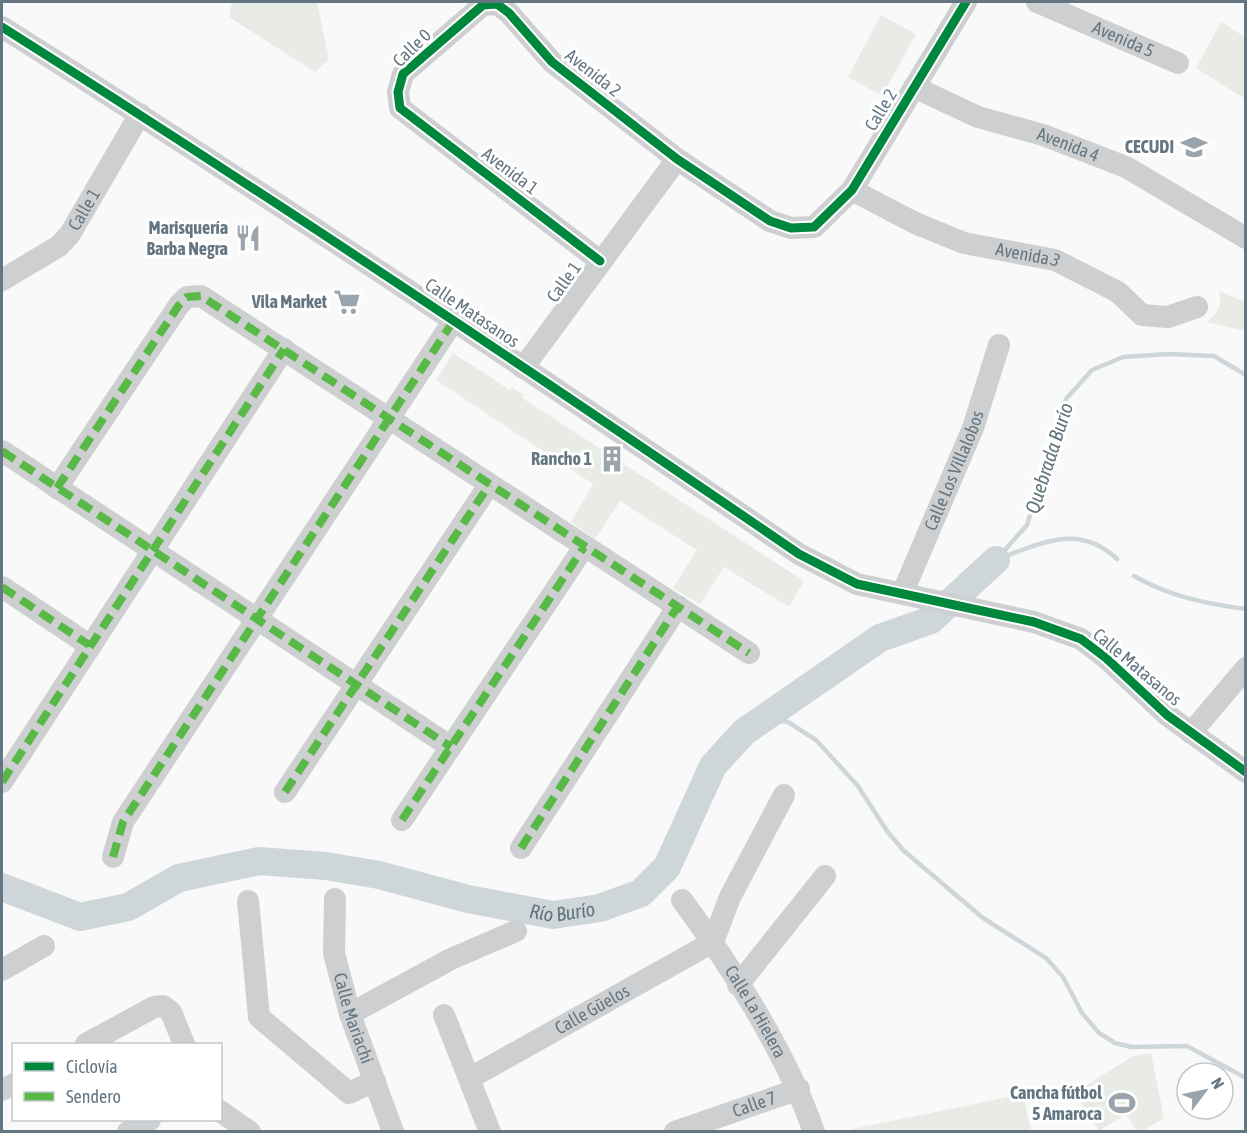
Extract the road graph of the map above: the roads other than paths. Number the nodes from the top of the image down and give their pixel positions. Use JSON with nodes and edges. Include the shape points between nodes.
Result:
{"nodes":[{"id":1,"x":966,"y":2,"type":"edge"},
{"id":2,"x":1037,"y":2,"type":"edge"},
{"id":3,"x":497,"y":4,"type":"joint"},
{"id":4,"x":2,"y":27,"type":"edge"},
{"id":5,"x":1179,"y":63,"type":"dead end"},
{"id":6,"x":914,"y":87,"type":"junction"},
{"id":7,"x":400,"y":108,"type":"joint"},
{"id":8,"x":140,"y":114,"type":"junction"},
{"id":9,"x":677,"y":159,"type":"junction"},
{"id":10,"x":852,"y":190,"type":"junction"},
{"id":11,"x":814,"y":227,"type":"joint"},
{"id":12,"x":1245,"y":238,"type":"edge"},
{"id":13,"x":600,"y":261,"type":"junction"},
{"id":14,"x":2,"y":280,"type":"edge"},
{"id":15,"x":1197,"y":307,"type":"dead end"},
{"id":16,"x":454,"y":320,"type":"junction"},
{"id":17,"x":999,"y":345,"type":"dead end"},
{"id":18,"x":284,"y":349,"type":"junction"},
{"id":19,"x":523,"y":368,"type":"junction"},
{"id":20,"x":389,"y":418,"type":"junction"},
{"id":21,"x":2,"y":451,"type":"edge"},
{"id":22,"x":489,"y":485,"type":"junction"},
{"id":23,"x":57,"y":488,"type":"junction"},
{"id":24,"x":584,"y":547,"type":"junction"},
{"id":25,"x":152,"y":550,"type":"junction"},
{"id":26,"x":2,"y":587,"type":"edge"},
{"id":27,"x":903,"y":592,"type":"junction"},
{"id":28,"x":678,"y":606,"type":"junction"},
{"id":29,"x":255,"y":619,"type":"junction"},
{"id":30,"x":89,"y":645,"type":"junction"},
{"id":31,"x":749,"y":653,"type":"dead end"},
{"id":32,"x":1245,"y":668,"type":"edge"},
{"id":33,"x":356,"y":686,"type":"junction"},
{"id":34,"x":1191,"y":733,"type":"junction"},
{"id":35,"x":451,"y":747,"type":"junction"},
{"id":36,"x":1245,"y":772,"type":"edge"},
{"id":37,"x":2,"y":782,"type":"edge"},
{"id":38,"x":285,"y":792,"type":"dead end"},
{"id":39,"x":784,"y":795,"type":"dead end"},
{"id":40,"x":402,"y":820,"type":"dead end"},
{"id":41,"x":520,"y":848,"type":"dead end"},
{"id":42,"x":113,"y":857,"type":"dead end"},
{"id":43,"x":825,"y":876,"type":"dead end"},
{"id":44,"x":335,"y":899,"type":"dead end"},
{"id":45,"x":682,"y":900,"type":"dead end"},
{"id":46,"x":248,"y":902,"type":"dead end"},
{"id":47,"x":516,"y":931,"type":"dead end"},
{"id":48,"x":713,"y":942,"type":"junction"},
{"id":49,"x":44,"y":946,"type":"dead end"},
{"id":50,"x":2,"y":970,"type":"edge"},
{"id":51,"x":738,"y":985,"type":"junction"},
{"id":52,"x":350,"y":1014,"type":"junction"},
{"id":53,"x":444,"y":1015,"type":"dead end"},
{"id":54,"x":88,"y":1043,"type":"edge"},
{"id":55,"x":183,"y":1043,"type":"edge"},
{"id":56,"x":470,"y":1078,"type":"junction"},
{"id":57,"x":375,"y":1081,"type":"junction"},
{"id":58,"x":799,"y":1089,"type":"junction"},
{"id":59,"x":222,"y":1112,"type":"edge"},
{"id":60,"x":146,"y":1121,"type":"edge"},
{"id":61,"x":128,"y":1131,"type":"edge"},
{"id":62,"x":250,"y":1131,"type":"edge"},
{"id":63,"x":393,"y":1131,"type":"edge"},
{"id":64,"x":490,"y":1131,"type":"edge"},
{"id":65,"x":675,"y":1131,"type":"edge"},
{"id":66,"x":814,"y":1131,"type":"edge"}],
"edges":[{"from":1,"to":6,"type":"street","name":"Calle 2"},
{"from":2,"to":5,"type":"street","name":"Avenida 5"},
{"from":3,"to":7,"type":"street","name":"Calle 0","via":[[483,5],[403,74],[398,92]]},
{"from":3,"to":9,"type":"street","name":"Avenida 2","via":[[552,62]]},
{"from":4,"to":8,"type":"street","name":"Calle Matasanos"},
{"from":6,"to":10,"type":"street","name":"Calle 2"},
{"from":6,"to":12,"type":"street","name":"Avenida 4","via":[[978,117],[1043,135],[1126,167]]},
{"from":7,"to":13,"type":"street","name":"Avenida 1"},
{"from":8,"to":14,"type":"street","name":"Calle 1","via":[[70,234],[59,246]]},
{"from":8,"to":16,"type":"street","name":"Calle Matasanos"},
{"from":9,"to":11,"type":"street","name":"Avenida 2","via":[[770,221],[791,228]]},
{"from":9,"to":13,"type":"street","name":"Calle 1"},
{"from":10,"to":11,"type":"street","name":"Calle 2"},
{"from":10,"to":15,"type":"street","name":"Avenida 3","via":[[964,243],[1055,260],[1118,292],[1142,315],[1168,317]]},
{"from":13,"to":19,"type":"street","name":"Calle 1"},
{"from":16,"to":19,"type":"street","name":"Calle Matasanos"},
{"from":16,"to":20,"type":"street"},
{"from":17,"to":27,"type":"street","name":"Calle Los Villalobos","via":[[973,428]]},
{"from":18,"to":20,"type":"street"},
{"from":18,"to":23,"type":"street","via":[[208,299],[187,297]]},
{"from":18,"to":25,"type":"street"},
{"from":19,"to":27,"type":"street","name":"Calle Matasanos","via":[[799,554],[857,584]]},
{"from":20,"to":22,"type":"street"},
{"from":20,"to":29,"type":"street"},
{"from":21,"to":23,"type":"street"},
{"from":22,"to":24,"type":"street"},
{"from":22,"to":33,"type":"street"},
{"from":23,"to":25,"type":"street"},
{"from":24,"to":28,"type":"street"},
{"from":24,"to":35,"type":"street"},
{"from":25,"to":29,"type":"street"},
{"from":25,"to":30,"type":"street"},
{"from":26,"to":30,"type":"street"},
{"from":27,"to":34,"type":"street","name":"Calle Matasanos","via":[[1034,622],[1081,639]]},
{"from":28,"to":31,"type":"street"},
{"from":28,"to":41,"type":"street"},
{"from":29,"to":33,"type":"street"},
{"from":29,"to":42,"type":"street","via":[[123,822]]},
{"from":30,"to":37,"type":"street"},
{"from":32,"to":34,"type":"street"},
{"from":33,"to":35,"type":"street"},
{"from":33,"to":38,"type":"street"},
{"from":34,"to":36,"type":"street","name":"Calle Matasanos"},
{"from":35,"to":40,"type":"street"},
{"from":39,"to":48,"type":"street","via":[[730,897]]},
{"from":43,"to":51,"type":"street"},
{"from":44,"to":52,"type":"street","name":"Calle Mariachi","via":[[334,952]]},
{"from":45,"to":48,"type":"street","name":"Calle La Hielera"},
{"from":46,"to":57,"type":"street","via":[[259,1017],[349,1093]]},
{"from":47,"to":52,"type":"street","via":[[452,959]]},
{"from":48,"to":51,"type":"street","name":"Calle La Hielera"},
{"from":48,"to":56,"type":"street","name":"Calle Güelos"},
{"from":49,"to":50,"type":"street"},
{"from":51,"to":58,"type":"street","name":"Calle La Hielera"},
{"from":52,"to":57,"type":"street","name":"Calle Mariachi"},
{"from":53,"to":56,"type":"street"},
{"from":54,"to":55,"type":"street","via":[[154,1007],[163,1006],[171,1012]]},
{"from":56,"to":64,"type":"street"},
{"from":57,"to":63,"type":"street","name":"Calle Mariachi"},
{"from":58,"to":65,"type":"street","name":"Calle 7"},
{"from":58,"to":66,"type":"street","name":"Calle La Hielera"},
{"from":59,"to":62,"type":"street"},
{"from":60,"to":61,"type":"street"}]}
